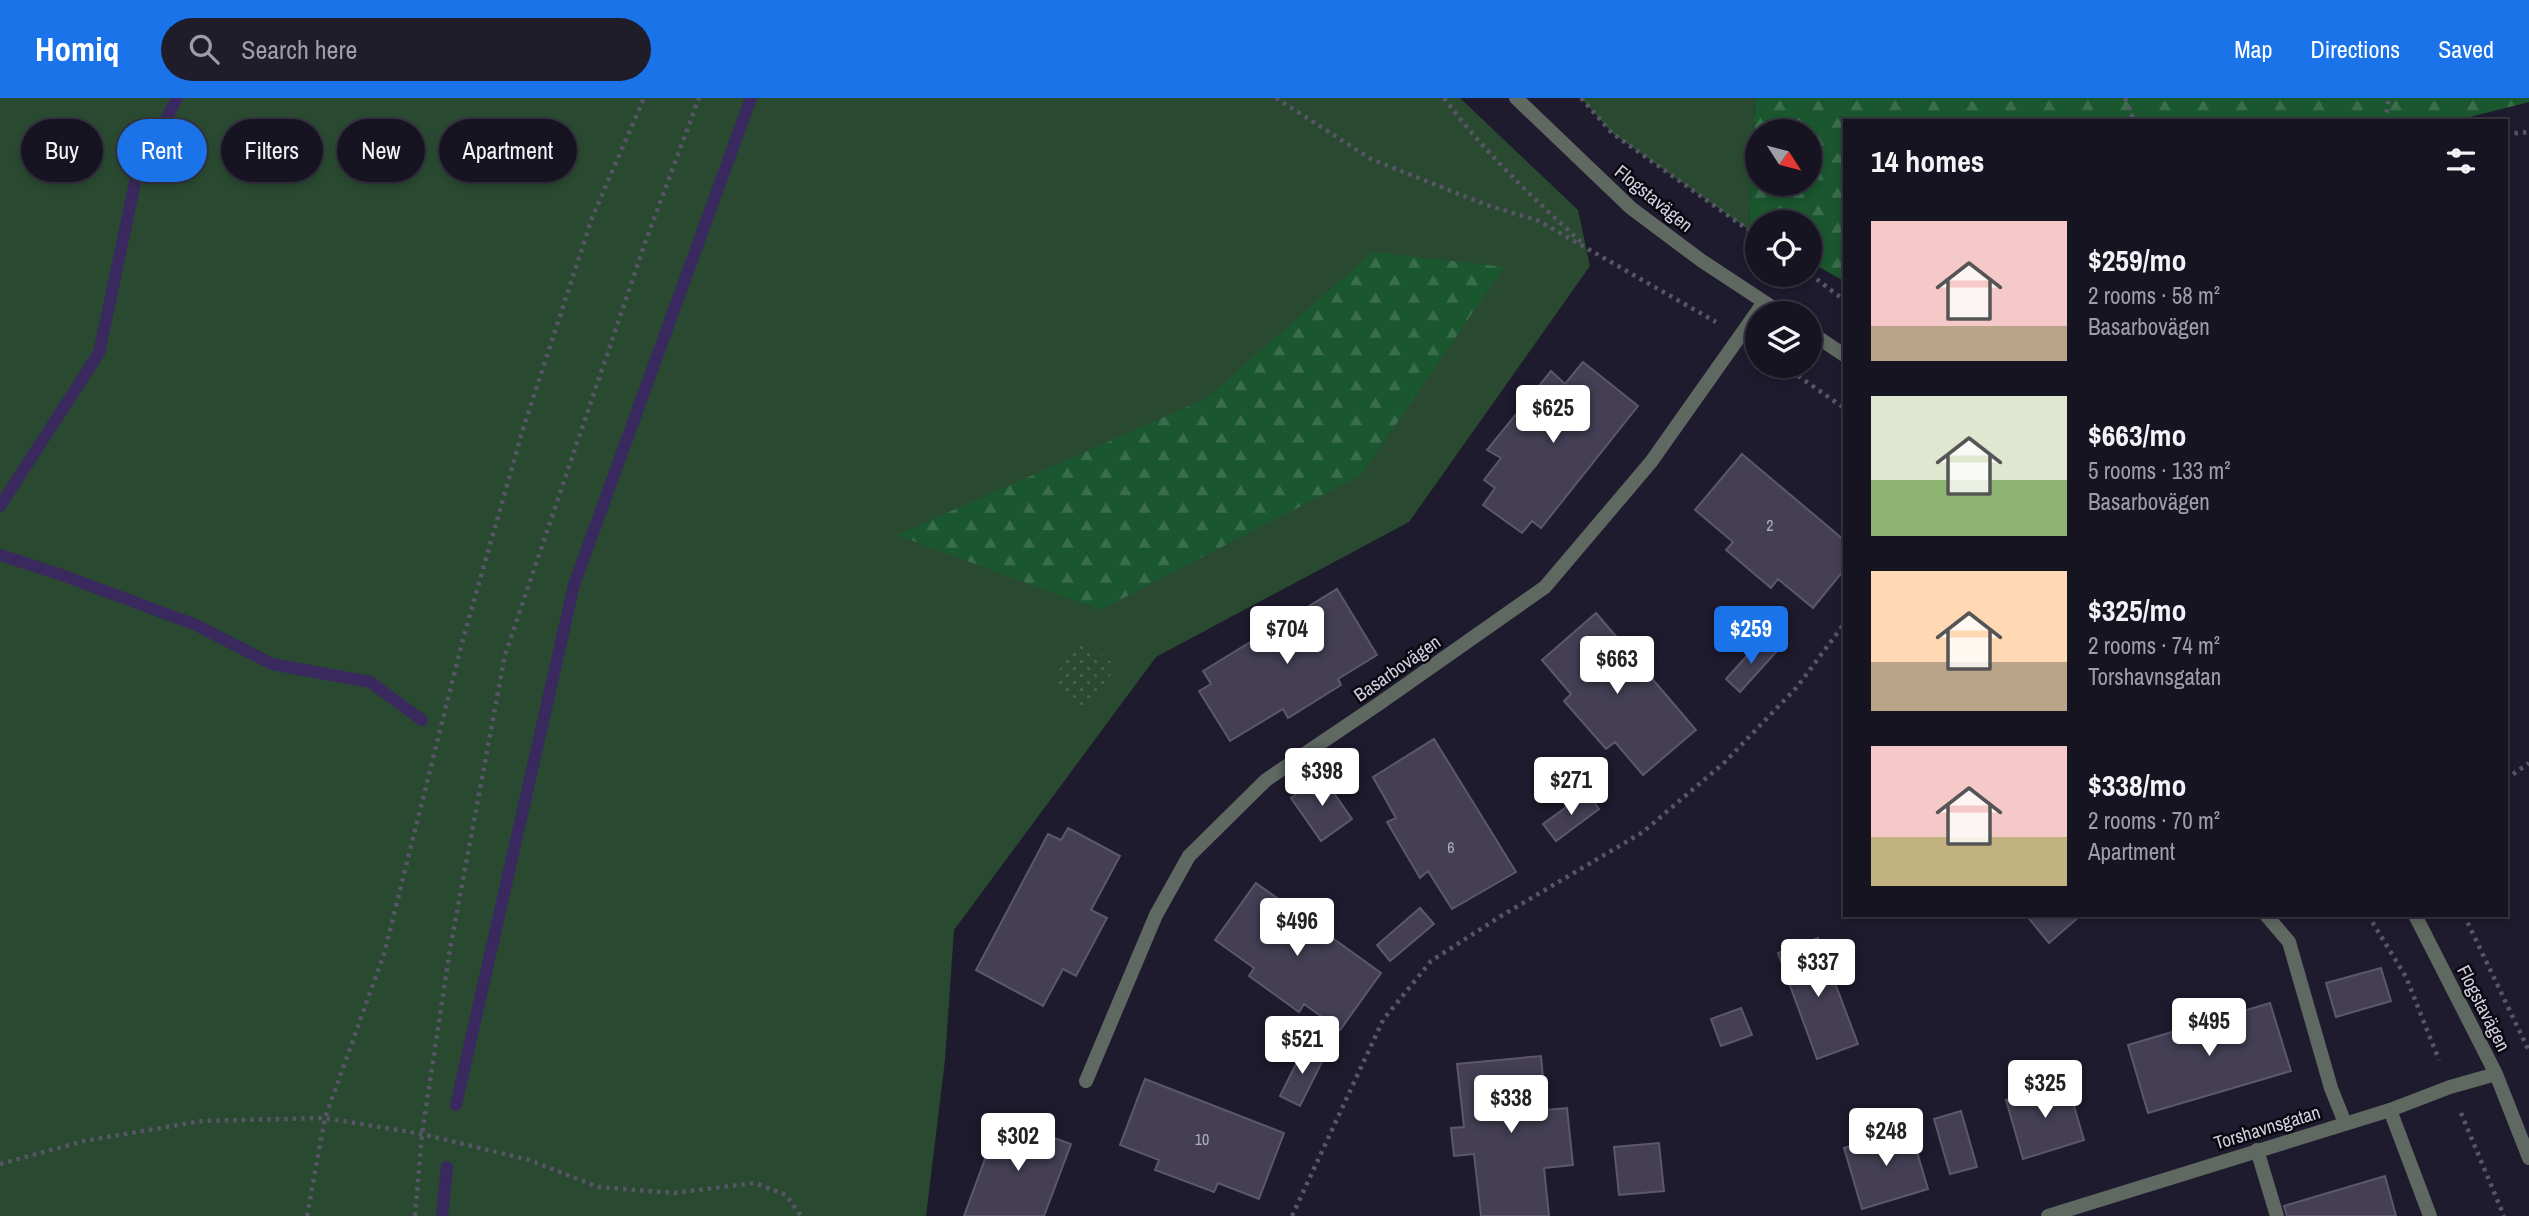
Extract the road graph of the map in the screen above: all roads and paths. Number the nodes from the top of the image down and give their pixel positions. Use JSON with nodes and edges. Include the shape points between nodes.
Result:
{"nodes":[{"id":1,"x":644,"y":98,"type":"edge"},
{"id":2,"x":699,"y":98,"type":"edge"},
{"id":3,"x":1276,"y":98,"type":"edge"},
{"id":4,"x":1444,"y":98,"type":"edge"},
{"id":5,"x":1516,"y":98,"type":"edge"},
{"id":6,"x":1581,"y":98,"type":"edge"},
{"id":7,"x":2125,"y":98,"type":"edge"},
{"id":8,"x":2389,"y":98,"type":"edge"},
{"id":9,"x":2133,"y":119,"type":"edge"},
{"id":10,"x":2385,"y":119,"type":"edge"},
{"id":11,"x":2529,"y":132,"type":"edge"},
{"id":12,"x":2508,"y":134,"type":"edge"},
{"id":13,"x":1745,"y":227,"type":"edge"},
{"id":14,"x":1587,"y":248,"type":"junction"},
{"id":15,"x":1822,"y":283,"type":"edge"},
{"id":16,"x":1843,"y":299,"type":"edge"},
{"id":17,"x":1762,"y":301,"type":"edge"},
{"id":18,"x":1745,"y":329,"type":"edge"},
{"id":19,"x":1740,"y":336,"type":"junction"},
{"id":20,"x":1822,"y":340,"type":"edge"},
{"id":21,"x":1843,"y":354,"type":"edge"},
{"id":22,"x":1801,"y":378,"type":"edge"},
{"id":23,"x":1843,"y":407,"type":"edge"},
{"id":24,"x":1843,"y":625,"type":"edge"},
{"id":25,"x":2529,"y":763,"type":"edge"},
{"id":26,"x":2508,"y":778,"type":"edge"},
{"id":27,"x":2268,"y":917,"type":"edge"},
{"id":28,"x":2369,"y":917,"type":"edge"},
{"id":29,"x":2416,"y":917,"type":"edge"},
{"id":30,"x":2465,"y":917,"type":"edge"},
{"id":31,"x":2529,"y":1051,"type":"edge"},
{"id":32,"x":2496,"y":1074,"type":"junction"},
{"id":33,"x":1086,"y":1081,"type":"dead end"},
{"id":34,"x":2450,"y":1087,"type":"junction"},
{"id":35,"x":2390,"y":1110,"type":"junction"},
{"id":36,"x":325,"y":1118,"type":"junction"},
{"id":37,"x":2345,"y":1123,"type":"junction"},
{"id":38,"x":422,"y":1134,"type":"junction"},
{"id":39,"x":2257,"y":1150,"type":"junction"},
{"id":40,"x":2529,"y":1158,"type":"edge"},
{"id":41,"x":0,"y":1164,"type":"edge"},
{"id":42,"x":307,"y":1216,"type":"edge"},
{"id":43,"x":415,"y":1216,"type":"edge"},
{"id":44,"x":801,"y":1216,"type":"edge"},
{"id":45,"x":1292,"y":1216,"type":"edge"},
{"id":46,"x":2048,"y":1216,"type":"edge"},
{"id":47,"x":2277,"y":1216,"type":"edge"},
{"id":48,"x":2430,"y":1216,"type":"edge"},
{"id":49,"x":2504,"y":1216,"type":"edge"}],
"edges":[{"from":1,"to":36,"type":"path","via":[[592,218],[524,426],[463,639],[384,954]]},
{"from":2,"to":38,"type":"path","via":[[505,655],[450,949]]},
{"from":3,"to":14,"type":"path","via":[[1371,159],[1539,221]]},
{"from":4,"to":14,"type":"path","via":[[1520,186]]},
{"from":5,"to":17,"type":"street","name":"Flogstavägen","via":[[1631,208]]},
{"from":6,"to":13,"type":"path","via":[[1612,133]]},
{"from":7,"to":9,"type":"path"},
{"from":8,"to":10,"type":"path"},
{"from":11,"to":12,"type":"path"},
{"from":14,"to":19,"type":"path"},
{"from":15,"to":16,"type":"path"},
{"from":18,"to":19,"type":"street","name":"Basarbovägen"},
{"from":19,"to":33,"type":"street","name":"Basarbovägen","via":[[1651,462],[1545,587],[1266,780],[1189,856],[1156,915]]},
{"from":20,"to":21,"type":"street"},
{"from":22,"to":23,"type":"path"},
{"from":24,"to":45,"type":"path","via":[[1797,687],[1725,762],[1643,832],[1431,961],[1382,1020]]},
{"from":25,"to":26,"type":"path"},
{"from":27,"to":37,"type":"street","via":[[2289,942]]},
{"from":28,"to":34,"type":"path","via":[[2406,977]]},
{"from":29,"to":32,"type":"street","name":"Flogstavägen"},
{"from":30,"to":31,"type":"path"},
{"from":32,"to":34,"type":"street","name":"Torshavnsgatan"},
{"from":32,"to":40,"type":"street","name":"Flogstavägen"},
{"from":34,"to":35,"type":"street","name":"Torshavnsgatan"},
{"from":34,"to":49,"type":"path"},
{"from":35,"to":37,"type":"street","name":"Torshavnsgatan"},
{"from":35,"to":48,"type":"street"},
{"from":36,"to":38,"type":"path"},
{"from":36,"to":41,"type":"path","via":[[202,1121],[84,1141]]},
{"from":36,"to":42,"type":"path"},
{"from":37,"to":39,"type":"street","name":"Torshavnsgatan"},
{"from":38,"to":43,"type":"path"},
{"from":38,"to":44,"type":"path","via":[[529,1160],[598,1187],[674,1193],[755,1183],[786,1195]]},
{"from":39,"to":46,"type":"street","name":"Torshavnsgatan"},
{"from":39,"to":47,"type":"street"}]}
